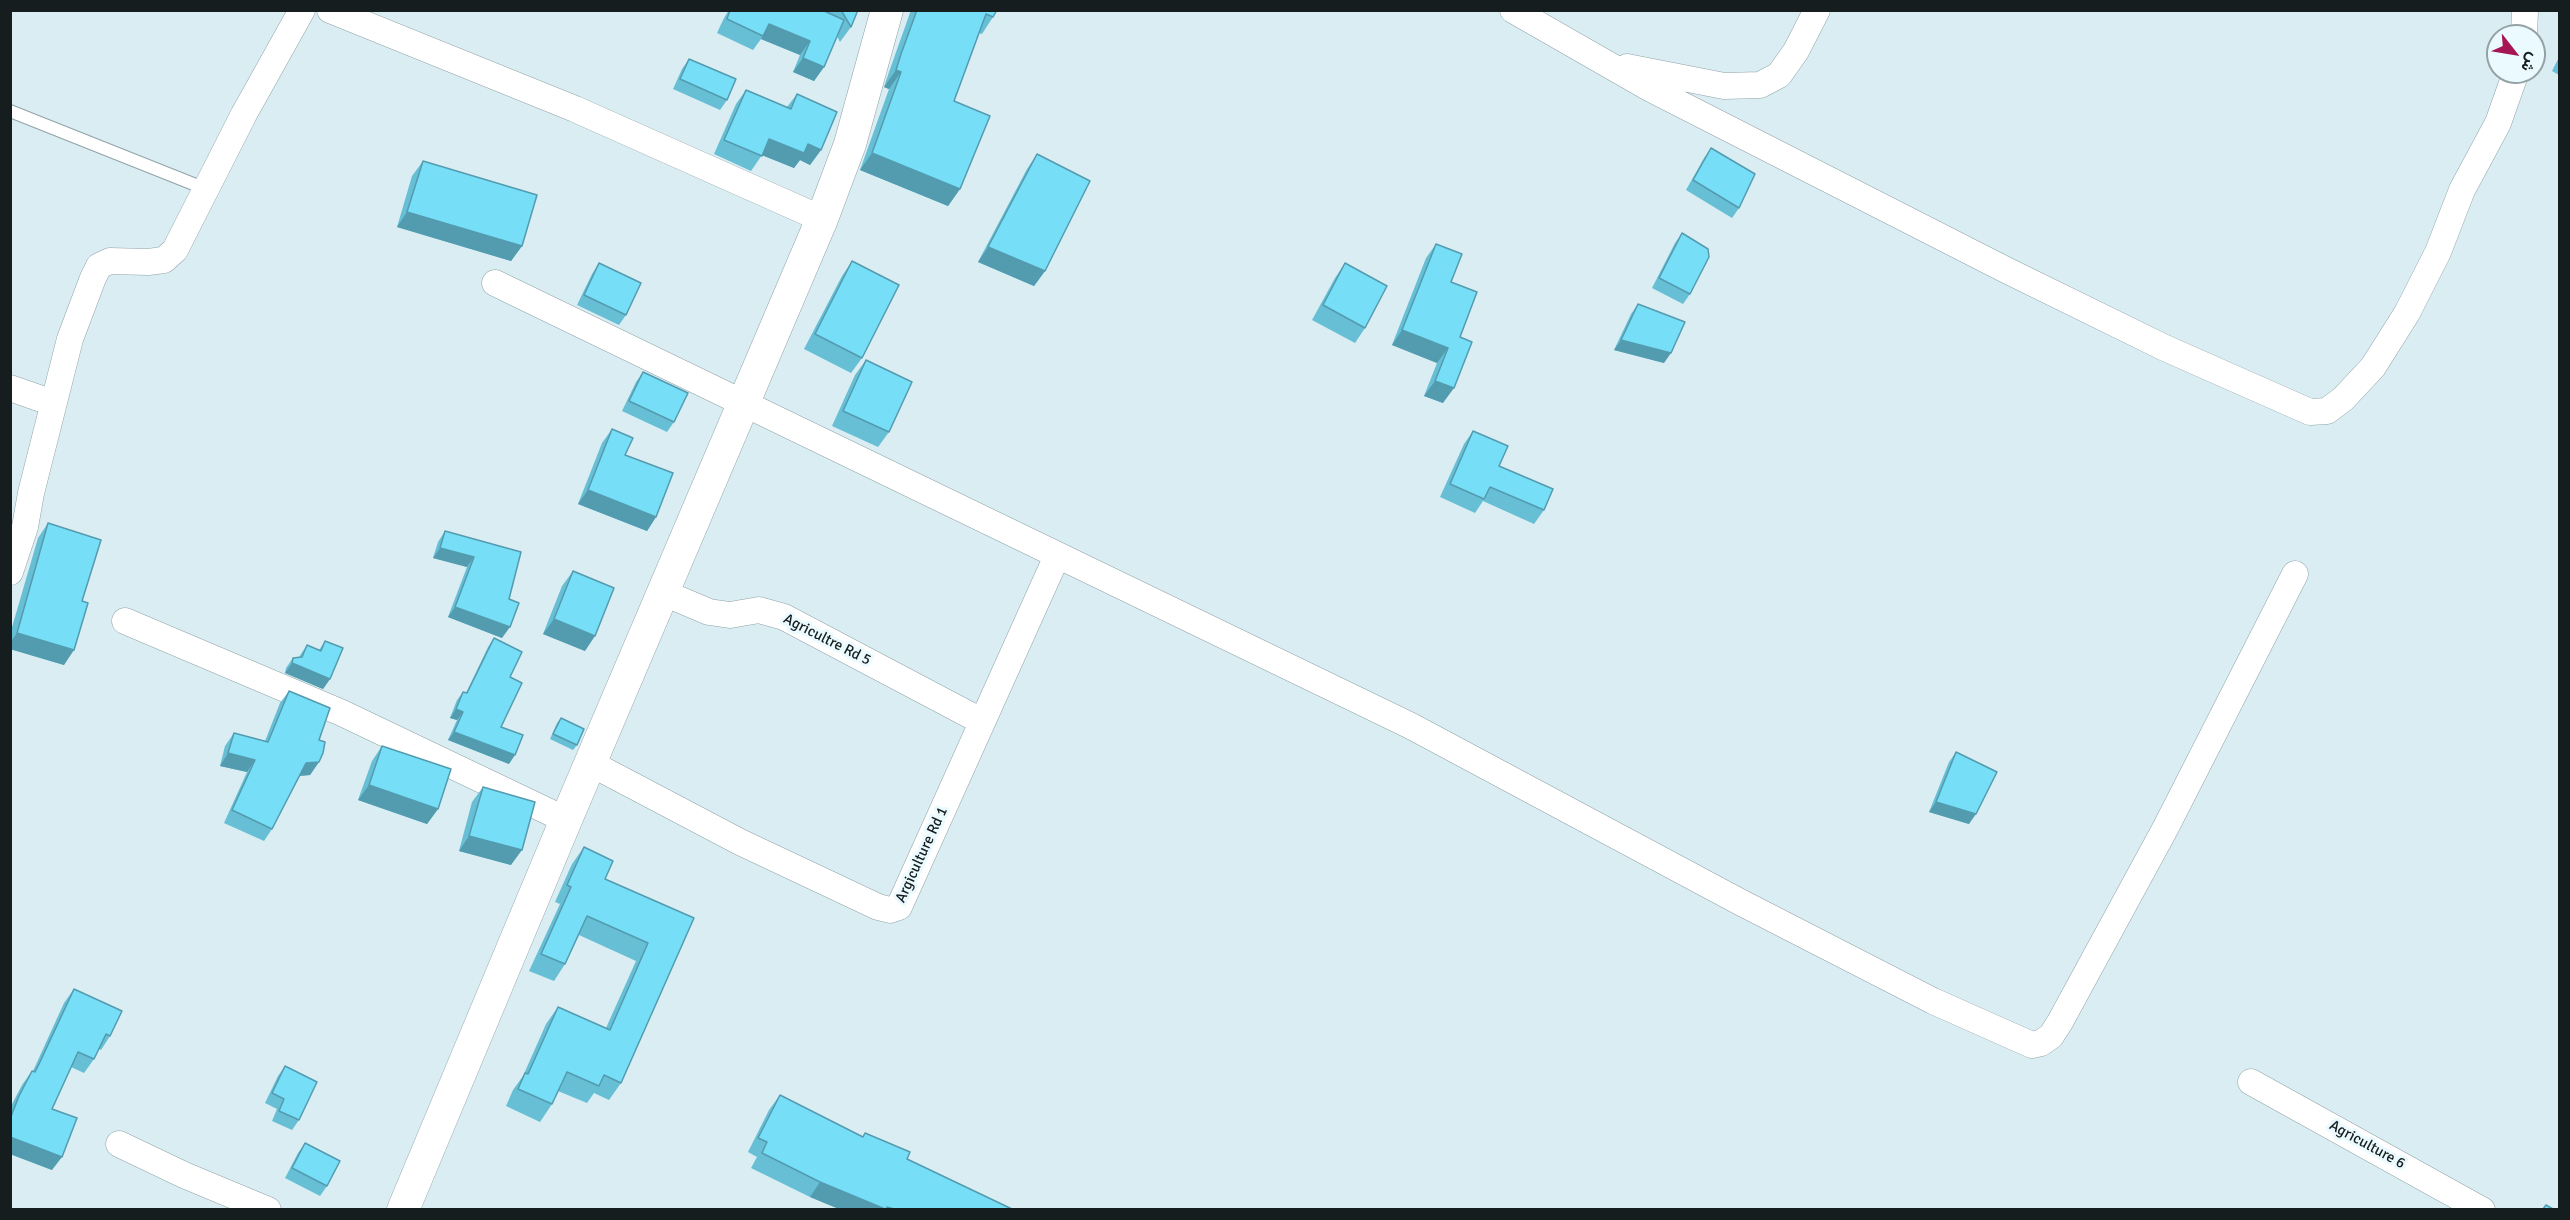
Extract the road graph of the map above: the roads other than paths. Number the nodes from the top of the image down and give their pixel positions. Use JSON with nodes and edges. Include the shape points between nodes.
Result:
{"nodes":[{"id":1,"x":302,"y":10,"type":"edge"},
{"id":2,"x":330,"y":10,"type":"edge"},
{"id":3,"x":887,"y":10,"type":"edge"},
{"id":4,"x":1513,"y":10,"type":"edge"},
{"id":5,"x":1817,"y":10,"type":"edge"},
{"id":6,"x":1602,"y":61,"type":"junction"},
{"id":7,"x":2512,"y":84,"type":"edge"},
{"id":8,"x":10,"y":111,"type":"edge"},
{"id":9,"x":206,"y":189,"type":"junction"},
{"id":10,"x":822,"y":219,"type":"junction"},
{"id":11,"x":495,"y":283,"type":"dead end"},
{"id":12,"x":10,"y":388,"type":"edge"},
{"id":13,"x":745,"y":403,"type":"junction"},
{"id":14,"x":53,"y":404,"type":"junction"},
{"id":15,"x":1057,"y":556,"type":"junction"},
{"id":16,"x":10,"y":572,"type":"edge"},
{"id":17,"x":2295,"y":574,"type":"dead end"},
{"id":18,"x":664,"y":592,"type":"junction"},
{"id":19,"x":125,"y":621,"type":"dead end"},
{"id":20,"x":981,"y":721,"type":"junction"},
{"id":21,"x":590,"y":763,"type":"junction"},
{"id":22,"x":566,"y":820,"type":"junction"},
{"id":23,"x":2251,"y":1082,"type":"dead end"},
{"id":24,"x":119,"y":1144,"type":"dead end"},
{"id":25,"x":268,"y":1209,"type":"edge"},
{"id":26,"x":403,"y":1209,"type":"edge"},
{"id":27,"x":2482,"y":1209,"type":"edge"}],
"edges":[{"from":1,"to":9,"type":"street"},
{"from":2,"to":10,"type":"street","via":[[575,109]]},
{"from":3,"to":10,"type":"street","via":[[850,144]]},
{"from":4,"to":6,"type":"street"},
{"from":5,"to":6,"type":"street","via":[[1779,75],[1760,85],[1724,86]]},
{"from":6,"to":7,"type":"street","via":[[2017,275],[2165,348],[2310,412],[2327,411],[2343,399],[2373,367],[2407,313],[2438,252],[2462,190],[2498,123]]},
{"from":8,"to":9,"type":"lane"},
{"from":9,"to":14,"type":"street","via":[[175,250],[164,260],[110,261],[99,266],[70,339]]},
{"from":10,"to":13,"type":"street"},
{"from":11,"to":13,"type":"street"},
{"from":12,"to":14,"type":"street"},
{"from":13,"to":15,"type":"street"},
{"from":13,"to":18,"type":"street"},
{"from":14,"to":16,"type":"street","via":[[25,527]]},
{"from":15,"to":17,"type":"street","via":[[1411,726],[1750,908],[1933,1001],[2032,1044],[2051,1036],[2060,1022],[2166,827]]},
{"from":15,"to":20,"type":"street","name":"Argiculture Rd 1"},
{"from":18,"to":20,"type":"street","name":"Agricultre Rd 5","via":[[709,612],[730,615],[759,610],[784,617]]},
{"from":18,"to":21,"type":"street"},
{"from":19,"to":22,"type":"street","via":[[342,713]]},
{"from":20,"to":21,"type":"street","name":"Argiculture Rd 1","via":[[906,896],[899,907],[890,910],[740,842]]},
{"from":21,"to":22,"type":"street"},
{"from":22,"to":26,"type":"street"},
{"from":23,"to":27,"type":"street","name":"Agriculture 6"},
{"from":24,"to":25,"type":"street"}]}
